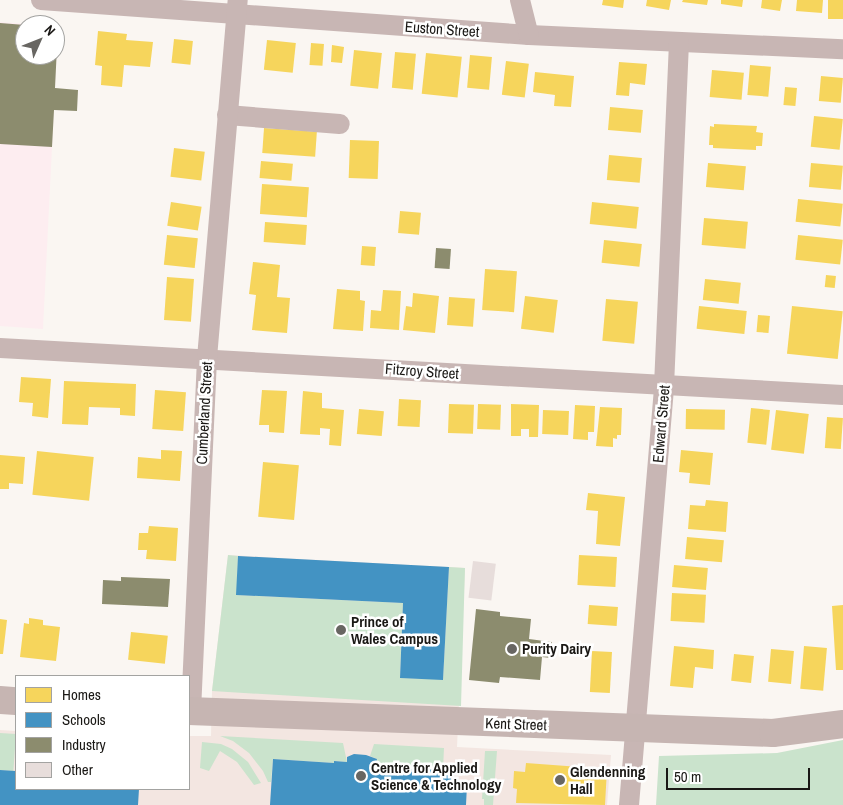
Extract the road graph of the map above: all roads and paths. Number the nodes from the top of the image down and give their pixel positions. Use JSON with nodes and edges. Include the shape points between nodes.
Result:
{"nodes":[{"id":1,"x":41,"y":0,"type":"edge"},
{"id":2,"x":520,"y":0,"type":"edge"},
{"id":3,"x":237,"y":7,"type":"edge"},
{"id":4,"x":529,"y":35,"type":"junction"},
{"id":5,"x":678,"y":42,"type":"junction"},
{"id":6,"x":843,"y":49,"type":"edge"},
{"id":7,"x":227,"y":115,"type":"junction"},
{"id":8,"x":340,"y":124,"type":"dead end"},
{"id":9,"x":0,"y":348,"type":"edge"},
{"id":10,"x":207,"y":358,"type":"junction"},
{"id":11,"x":664,"y":386,"type":"junction"},
{"id":12,"x":843,"y":395,"type":"edge"},
{"id":13,"x":0,"y":700,"type":"edge"},
{"id":14,"x":15,"y":701,"type":"edge"},
{"id":15,"x":190,"y":711,"type":"edge"},
{"id":16,"x":843,"y":724,"type":"edge"},
{"id":17,"x":635,"y":729,"type":"junction"},
{"id":18,"x":629,"y":805,"type":"edge"}],
"edges":[{"from":1,"to":3,"type":"street","name":"Euston Street"},
{"from":2,"to":4,"type":"street"},
{"from":3,"to":4,"type":"street","name":"Euston Street"},
{"from":3,"to":7,"type":"street","name":"Cumberland Street"},
{"from":4,"to":5,"type":"street","name":"Euston Street"},
{"from":5,"to":6,"type":"street","name":"Euston Street"},
{"from":5,"to":11,"type":"street","name":"Edward Street"},
{"from":7,"to":8,"type":"street"},
{"from":7,"to":10,"type":"street","name":"Cumberland Street"},
{"from":9,"to":10,"type":"street","name":"Fitzroy Street"},
{"from":10,"to":11,"type":"street","name":"Fitzroy Street"},
{"from":10,"to":15,"type":"street","name":"Cumberland Street"},
{"from":11,"to":12,"type":"street","name":"Fitzroy Street"},
{"from":11,"to":17,"type":"street","name":"Edward Street"},
{"from":13,"to":14,"type":"street"},
{"from":15,"to":17,"type":"street","name":"Kent Street"},
{"from":16,"to":17,"type":"street","name":"Kent Street","via":[[773,734]]},
{"from":17,"to":18,"type":"street","name":"Edward Street"}]}
